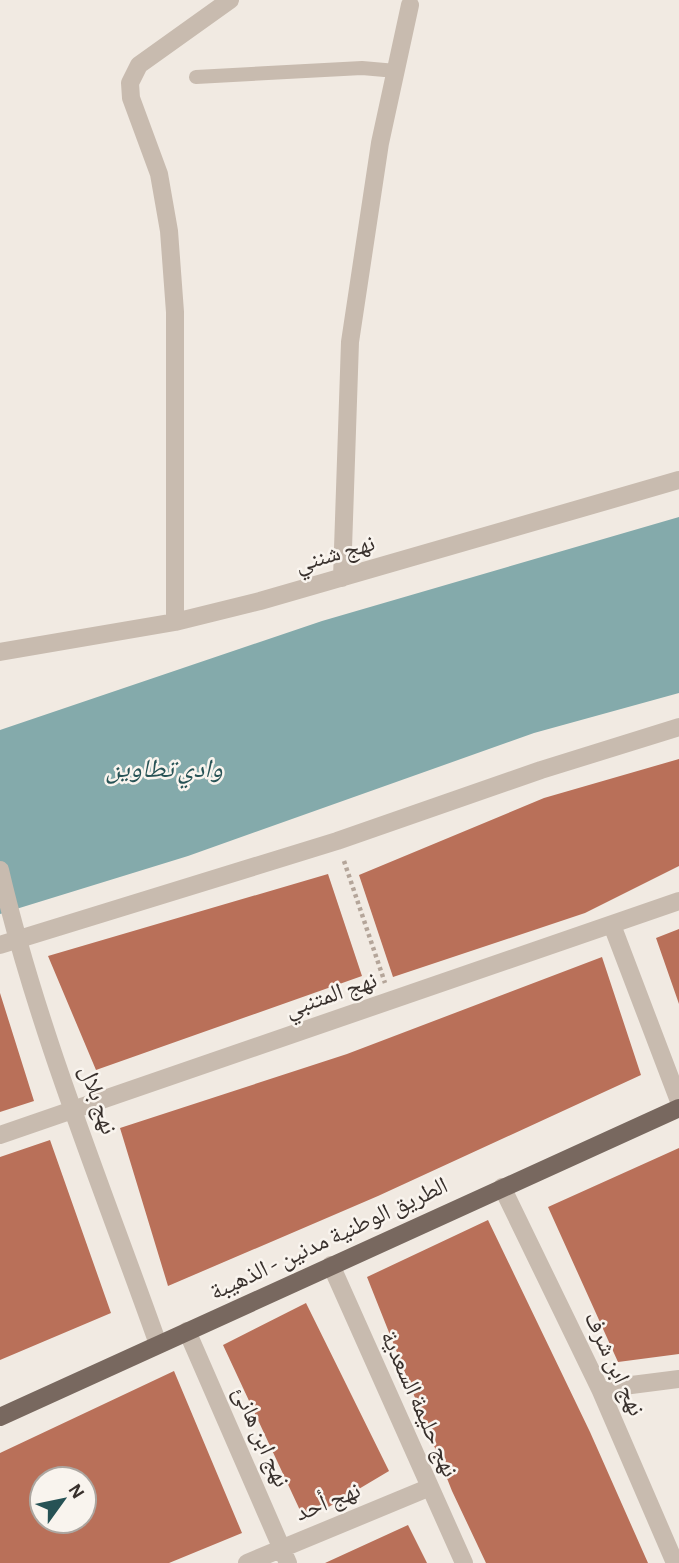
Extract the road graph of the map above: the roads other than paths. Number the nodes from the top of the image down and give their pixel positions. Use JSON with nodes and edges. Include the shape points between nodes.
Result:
{"nodes":[{"id":1,"x":230,"y":0,"type":"edge"},
{"id":2,"x":411,"y":5,"type":"dead end"},
{"id":3,"x":396,"y":71,"type":"junction"},
{"id":4,"x":196,"y":76,"type":"dead end"},
{"id":5,"x":679,"y":480,"type":"edge"},
{"id":6,"x":342,"y":578,"type":"junction"},
{"id":7,"x":175,"y":622,"type":"junction"},
{"id":8,"x":0,"y":652,"type":"edge"},
{"id":9,"x":679,"y":727,"type":"edge"},
{"id":10,"x":0,"y":870,"type":"edge"},
{"id":11,"x":679,"y":901,"type":"edge"},
{"id":12,"x":612,"y":925,"type":"junction"},
{"id":13,"x":18,"y":940,"type":"junction"},
{"id":14,"x":0,"y":945,"type":"edge"},
{"id":15,"x":679,"y":1101,"type":"edge"},
{"id":16,"x":679,"y":1108,"type":"edge"},
{"id":17,"x":74,"y":1109,"type":"junction"},
{"id":18,"x":0,"y":1135,"type":"edge"},
{"id":19,"x":502,"y":1187,"type":"junction"},
{"id":20,"x":331,"y":1265,"type":"junction"},
{"id":21,"x":187,"y":1332,"type":"junction"},
{"id":22,"x":158,"y":1344,"type":"junction"},
{"id":23,"x":679,"y":1379,"type":"edge"},
{"id":24,"x":600,"y":1389,"type":"junction"},
{"id":25,"x":0,"y":1417,"type":"edge"},
{"id":26,"x":428,"y":1488,"type":"junction"},
{"id":27,"x":285,"y":1555,"type":"edge"},
{"id":28,"x":247,"y":1563,"type":"edge"},
{"id":29,"x":464,"y":1563,"type":"edge"},
{"id":30,"x":675,"y":1563,"type":"edge"}],
"edges":[{"from":1,"to":7,"type":"street","via":[[139,65],[130,83],[131,98],[159,174],[170,245],[175,312]]},
{"from":2,"to":3,"type":"street"},
{"from":3,"to":4,"type":"lane","via":[[362,68]]},
{"from":3,"to":6,"type":"street","via":[[380,143],[350,342]]},
{"from":5,"to":6,"type":"street","name":"نهج شنني"},
{"from":6,"to":7,"type":"street","name":"نهج شنني"},
{"from":7,"to":8,"type":"street","name":"نهج شنني"},
{"from":9,"to":13,"type":"street","via":[[337,841]]},
{"from":10,"to":13,"type":"street","name":"نهج بلال"},
{"from":11,"to":12,"type":"street","name":"نهج المتنبي"},
{"from":12,"to":15,"type":"street"},
{"from":12,"to":17,"type":"street","name":"نهج المتنبي"},
{"from":13,"to":14,"type":"street"},
{"from":13,"to":17,"type":"street","name":"نهج بلال"},
{"from":16,"to":19,"type":"main road","name":"الطريق الوطنية مدنين - الذهيبة"},
{"from":17,"to":18,"type":"street","name":"نهج المتنبي"},
{"from":17,"to":22,"type":"street","name":"نهج بلال"},
{"from":19,"to":20,"type":"main road","name":"الطريق الوطنية مدنين - الذهيبة"},
{"from":19,"to":24,"type":"street","name":"نهج ابن شرف"},
{"from":20,"to":21,"type":"main road","name":"الطريق الوطنية مدنين - الذهيبة"},
{"from":20,"to":26,"type":"street","name":"نهج حليمة السعدية"},
{"from":21,"to":22,"type":"main road","name":"الطريق الوطنية مدنين - الذهيبة"},
{"from":21,"to":27,"type":"street","name":"نهج ابن هانئ"},
{"from":22,"to":25,"type":"main road","name":"الطريق الوطنية مدنين - الذهيبة"},
{"from":23,"to":24,"type":"street"},
{"from":24,"to":30,"type":"street","name":"نهج ابن شرف"},
{"from":26,"to":27,"type":"street","name":"نهج أحد"},
{"from":26,"to":29,"type":"street","name":"نهج حليمة السعدية"},
{"from":27,"to":28,"type":"street","name":"نهج أحد"}]}
